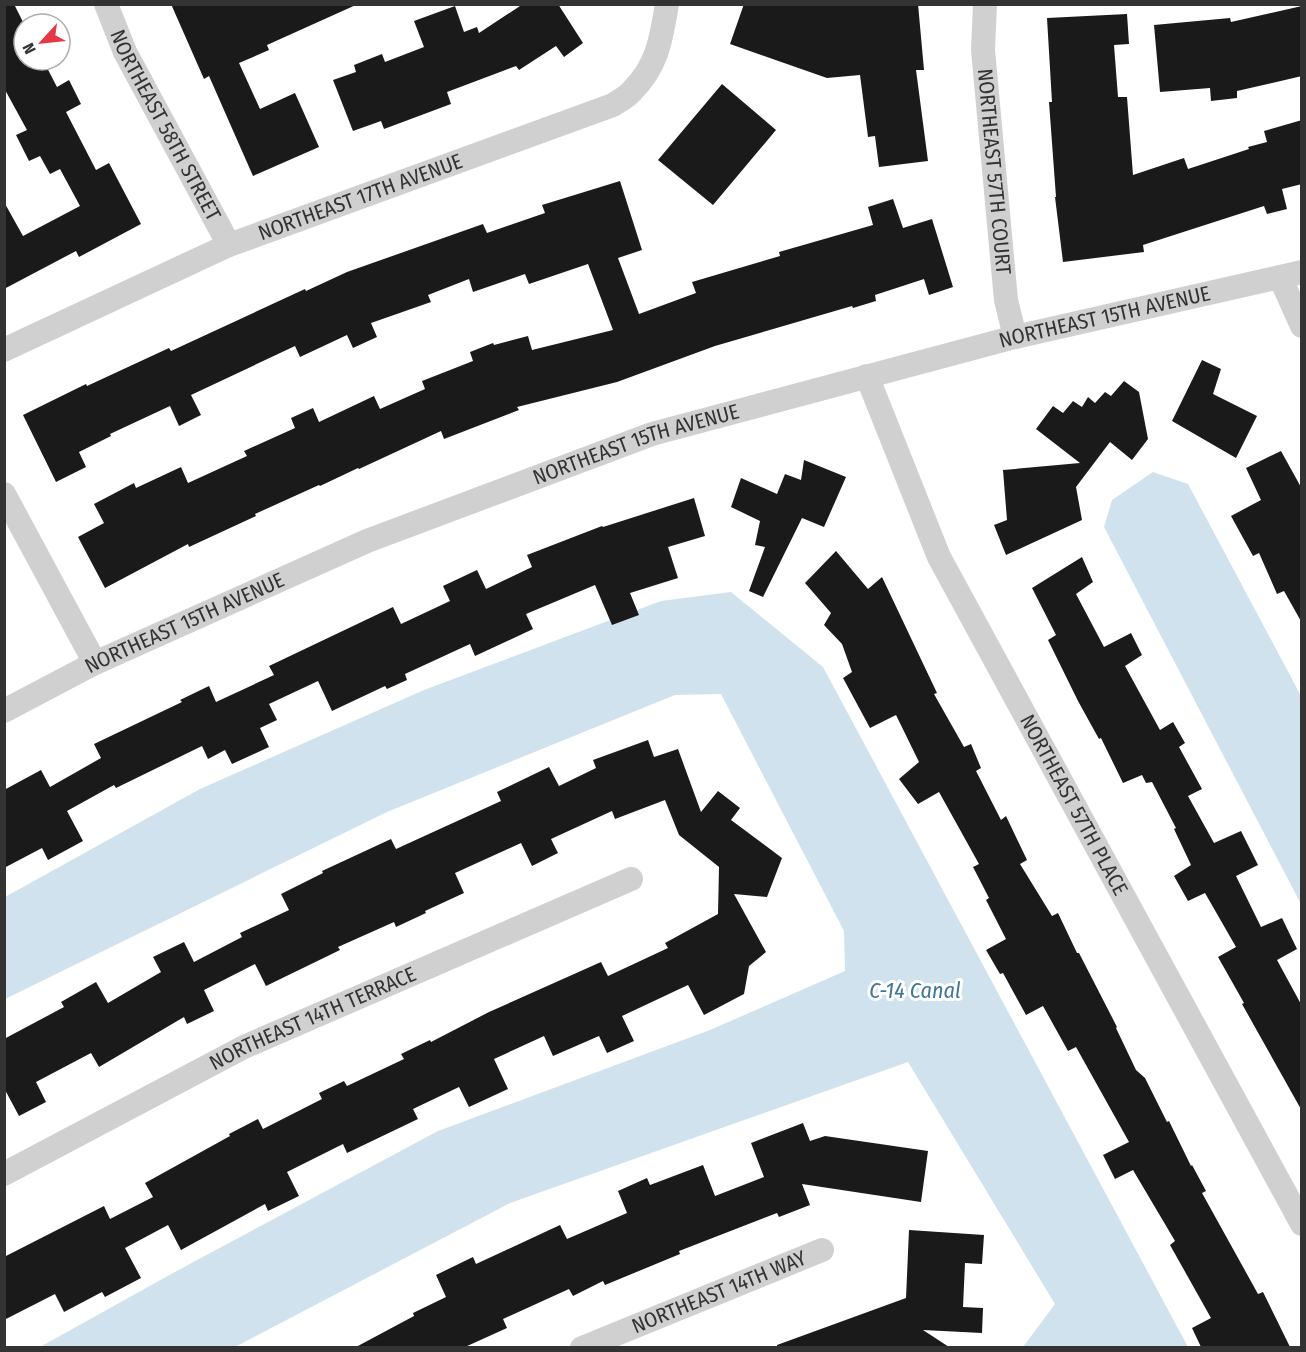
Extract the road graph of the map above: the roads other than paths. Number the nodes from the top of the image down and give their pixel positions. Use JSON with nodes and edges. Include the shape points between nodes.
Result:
{"nodes":[{"id":1,"x":106,"y":4,"type":"edge"},
{"id":2,"x":667,"y":4,"type":"edge"},
{"id":3,"x":985,"y":4,"type":"edge"},
{"id":4,"x":229,"y":245,"type":"junction"},
{"id":5,"x":1291,"y":275,"type":"edge"},
{"id":6,"x":1302,"y":326,"type":"edge"},
{"id":7,"x":1015,"y":337,"type":"junction"},
{"id":8,"x":4,"y":350,"type":"edge"},
{"id":9,"x":867,"y":376,"type":"junction"},
{"id":10,"x":4,"y":494,"type":"edge"},
{"id":11,"x":94,"y":663,"type":"junction"},
{"id":12,"x":4,"y":711,"type":"edge"},
{"id":13,"x":631,"y":879,"type":"dead end"},
{"id":14,"x":4,"y":1174,"type":"edge"},
{"id":15,"x":1302,"y":1224,"type":"edge"},
{"id":16,"x":822,"y":1250,"type":"dead end"},
{"id":17,"x":582,"y":1347,"type":"edge"}],
"edges":[{"from":1,"to":4,"type":"street","name":"NORTHEAST 58TH STREET","via":[[125,52]]},
{"from":2,"to":4,"type":"street","name":"NORTHEAST 17TH AVENUE","via":[[657,55],[649,71],[632,92],[613,105]]},
{"from":3,"to":7,"type":"street","name":"NORTHEAST 57TH COURT","via":[[985,74],[1006,300]]},
{"from":4,"to":8,"type":"street","name":"NORTHEAST 17TH AVENUE"},
{"from":5,"to":6,"type":"street"},
{"from":5,"to":7,"type":"street","name":"NORTHEAST 15TH AVENUE"},
{"from":7,"to":9,"type":"street","name":"NORTHEAST 15TH AVENUE"},
{"from":9,"to":11,"type":"street","name":"NORTHEAST 15TH AVENUE","via":[[652,434],[367,541]]},
{"from":9,"to":15,"type":"street","name":"NORTHEAST 57TH PLACE","via":[[939,557]]},
{"from":10,"to":11,"type":"street"},
{"from":11,"to":12,"type":"street","name":"NORTHEAST 15TH AVENUE"},
{"from":13,"to":14,"type":"street","name":"NORTHEAST 14TH TERRACE","via":[[244,1047]]},
{"from":16,"to":17,"type":"street","name":"NORTHEAST 14TH WAY"}]}
